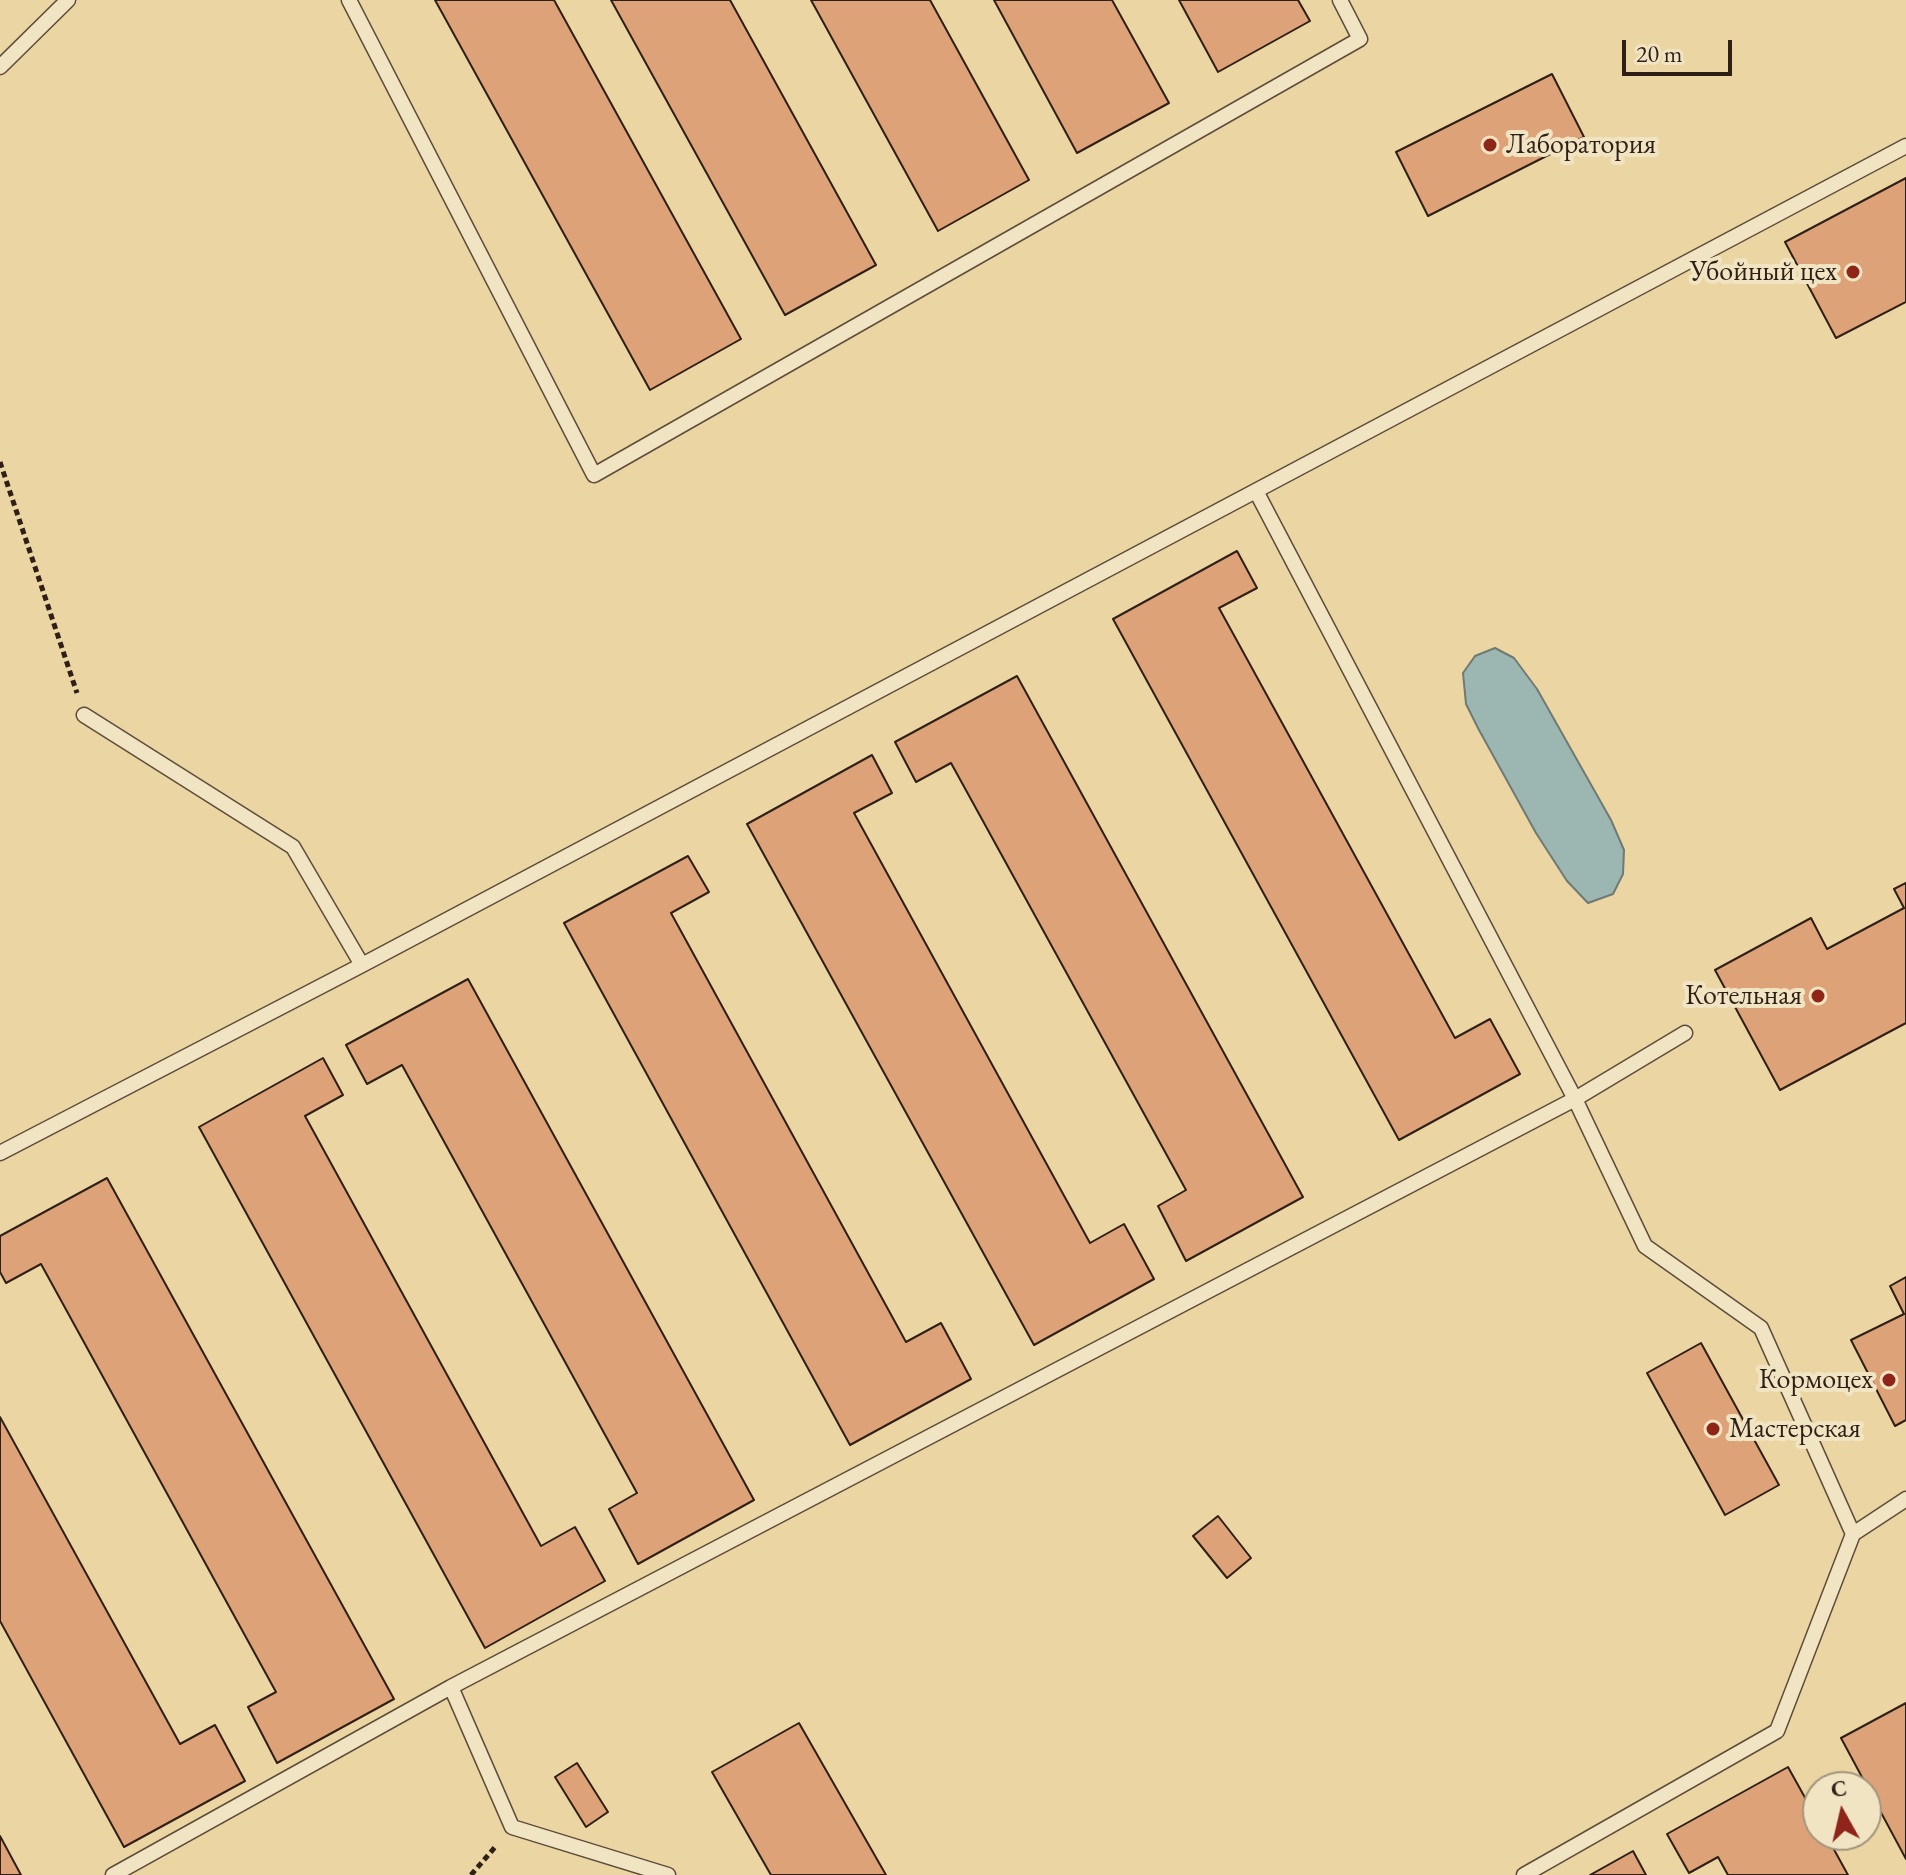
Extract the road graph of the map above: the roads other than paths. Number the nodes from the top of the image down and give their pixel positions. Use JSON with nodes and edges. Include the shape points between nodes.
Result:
{"nodes":[{"id":1,"x":68,"y":0,"type":"edge"},
{"id":2,"x":349,"y":0,"type":"edge"},
{"id":3,"x":1340,"y":0,"type":"edge"},
{"id":4,"x":0,"y":67,"type":"edge"},
{"id":5,"x":1906,"y":146,"type":"edge"},
{"id":6,"x":1256,"y":491,"type":"junction"},
{"id":7,"x":84,"y":715,"type":"road end"},
{"id":8,"x":362,"y":965,"type":"junction"},
{"id":9,"x":1685,"y":1033,"type":"dead end"},
{"id":10,"x":1575,"y":1099,"type":"junction"},
{"id":11,"x":0,"y":1153,"type":"edge"},
{"id":12,"x":1906,"y":1499,"type":"edge"},
{"id":13,"x":1853,"y":1534,"type":"junction"},
{"id":14,"x":451,"y":1687,"type":"junction"},
{"id":15,"x":113,"y":1875,"type":"edge"},
{"id":16,"x":668,"y":1875,"type":"edge"},
{"id":17,"x":1524,"y":1875,"type":"edge"}],
"edges":[{"from":1,"to":4,"type":"lane"},
{"from":2,"to":3,"type":"lane","via":[[594,475],[1360,39]]},
{"from":5,"to":6,"type":"lane"},
{"from":6,"to":8,"type":"lane"},
{"from":6,"to":10,"type":"lane"},
{"from":7,"to":8,"type":"lane","via":[[293,847]]},
{"from":8,"to":11,"type":"lane"},
{"from":9,"to":10,"type":"lane"},
{"from":10,"to":13,"type":"lane","via":[[1645,1246],[1761,1328]]},
{"from":10,"to":14,"type":"lane"},
{"from":12,"to":13,"type":"lane"},
{"from":13,"to":17,"type":"lane","via":[[1777,1731]]},
{"from":14,"to":15,"type":"lane"},
{"from":14,"to":16,"type":"lane","via":[[512,1827]]}]}
